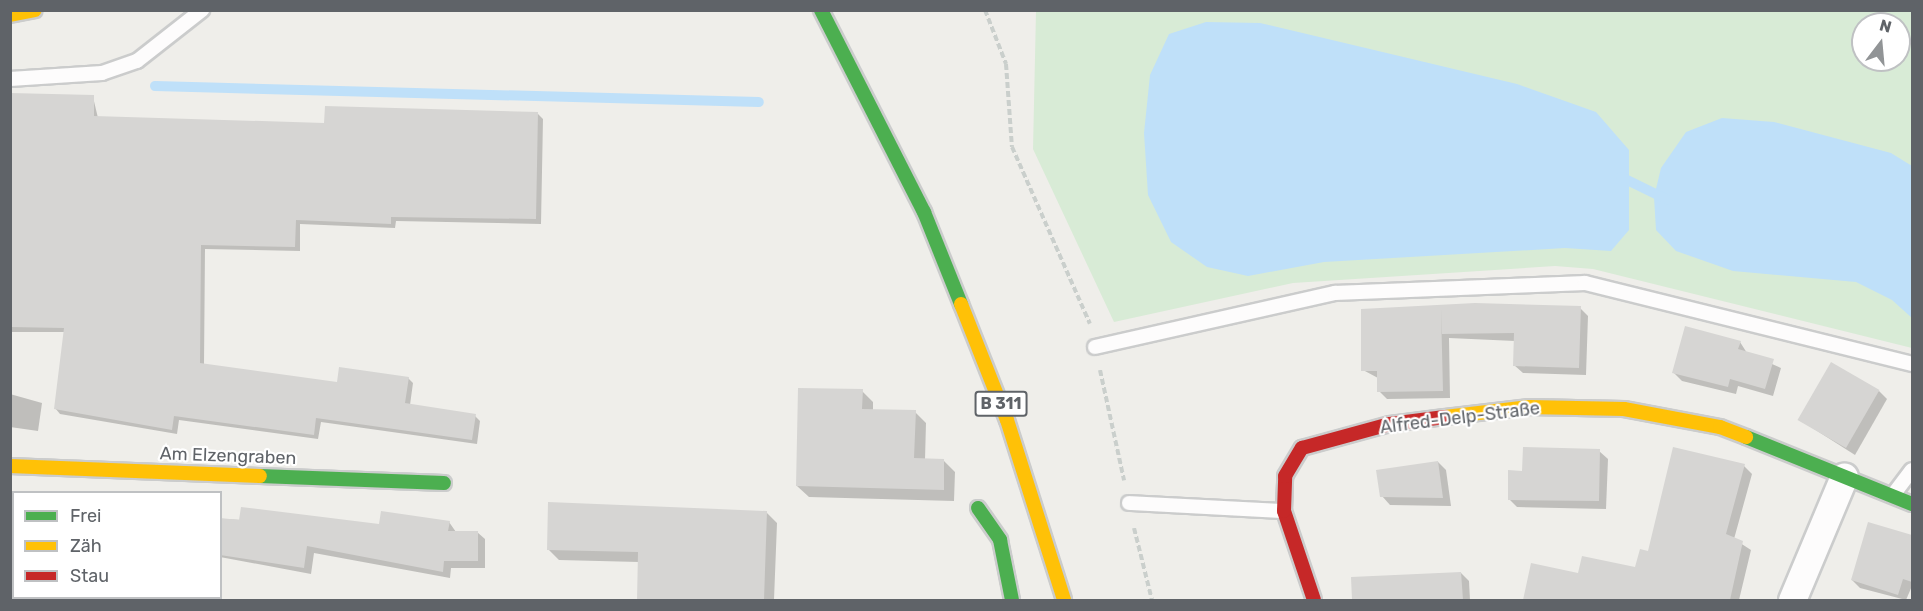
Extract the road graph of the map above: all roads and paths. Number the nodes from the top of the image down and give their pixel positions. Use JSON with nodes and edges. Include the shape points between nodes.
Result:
{"nodes":[{"id":1,"x":35,"y":10,"type":"edge"},
{"id":2,"x":202,"y":10,"type":"edge"},
{"id":3,"x":821,"y":10,"type":"edge"},
{"id":4,"x":986,"y":10,"type":"edge"},
{"id":5,"x":10,"y":15,"type":"edge"},
{"id":6,"x":10,"y":80,"type":"edge"},
{"id":7,"x":1012,"y":147,"type":"dead end"},
{"id":8,"x":1095,"y":347,"type":"dead end"},
{"id":9,"x":1912,"y":364,"type":"edge"},
{"id":10,"x":10,"y":466,"type":"edge"},
{"id":11,"x":1912,"y":471,"type":"edge"},
{"id":12,"x":1844,"y":476,"type":"junction"},
{"id":13,"x":444,"y":483,"type":"dead end"},
{"id":14,"x":1893,"y":495,"type":"junction"},
{"id":15,"x":1129,"y":504,"type":"dead end"},
{"id":16,"x":1912,"y":504,"type":"edge"},
{"id":17,"x":978,"y":508,"type":"dead end"},
{"id":18,"x":1284,"y":511,"type":"junction"},
{"id":19,"x":1012,"y":600,"type":"edge"},
{"id":20,"x":1064,"y":600,"type":"edge"},
{"id":21,"x":1314,"y":600,"type":"edge"},
{"id":22,"x":1792,"y":600,"type":"edge"}],
"edges":[{"from":1,"to":5,"type":"street"},
{"from":2,"to":6,"type":"lane","via":[[136,61],[102,73]]},
{"from":3,"to":20,"type":"street","number":"B 311","via":[[924,212],[1007,420]]},
{"from":4,"to":7,"type":"path","via":[[1006,63]]},
{"from":8,"to":9,"type":"lane","via":[[1335,293],[1585,283]]},
{"from":10,"to":13,"type":"street","name":"Am Elzengraben"},
{"from":11,"to":14,"type":"lane"},
{"from":12,"to":14,"type":"street","name":"Alfred-Delp-Straße"},
{"from":12,"to":18,"type":"street","name":"Alfred-Delp-Straße","via":[[1720,427],[1624,409],[1529,407],[1390,424],[1302,448],[1285,476]]},
{"from":12,"to":22,"type":"street"},
{"from":14,"to":16,"type":"street","name":"Alfred-Delp-Straße"},
{"from":15,"to":18,"type":"lane"},
{"from":17,"to":19,"type":"street","via":[[1000,540]]},
{"from":18,"to":21,"type":"street","name":"Alfred-Delp-Straße"}]}
